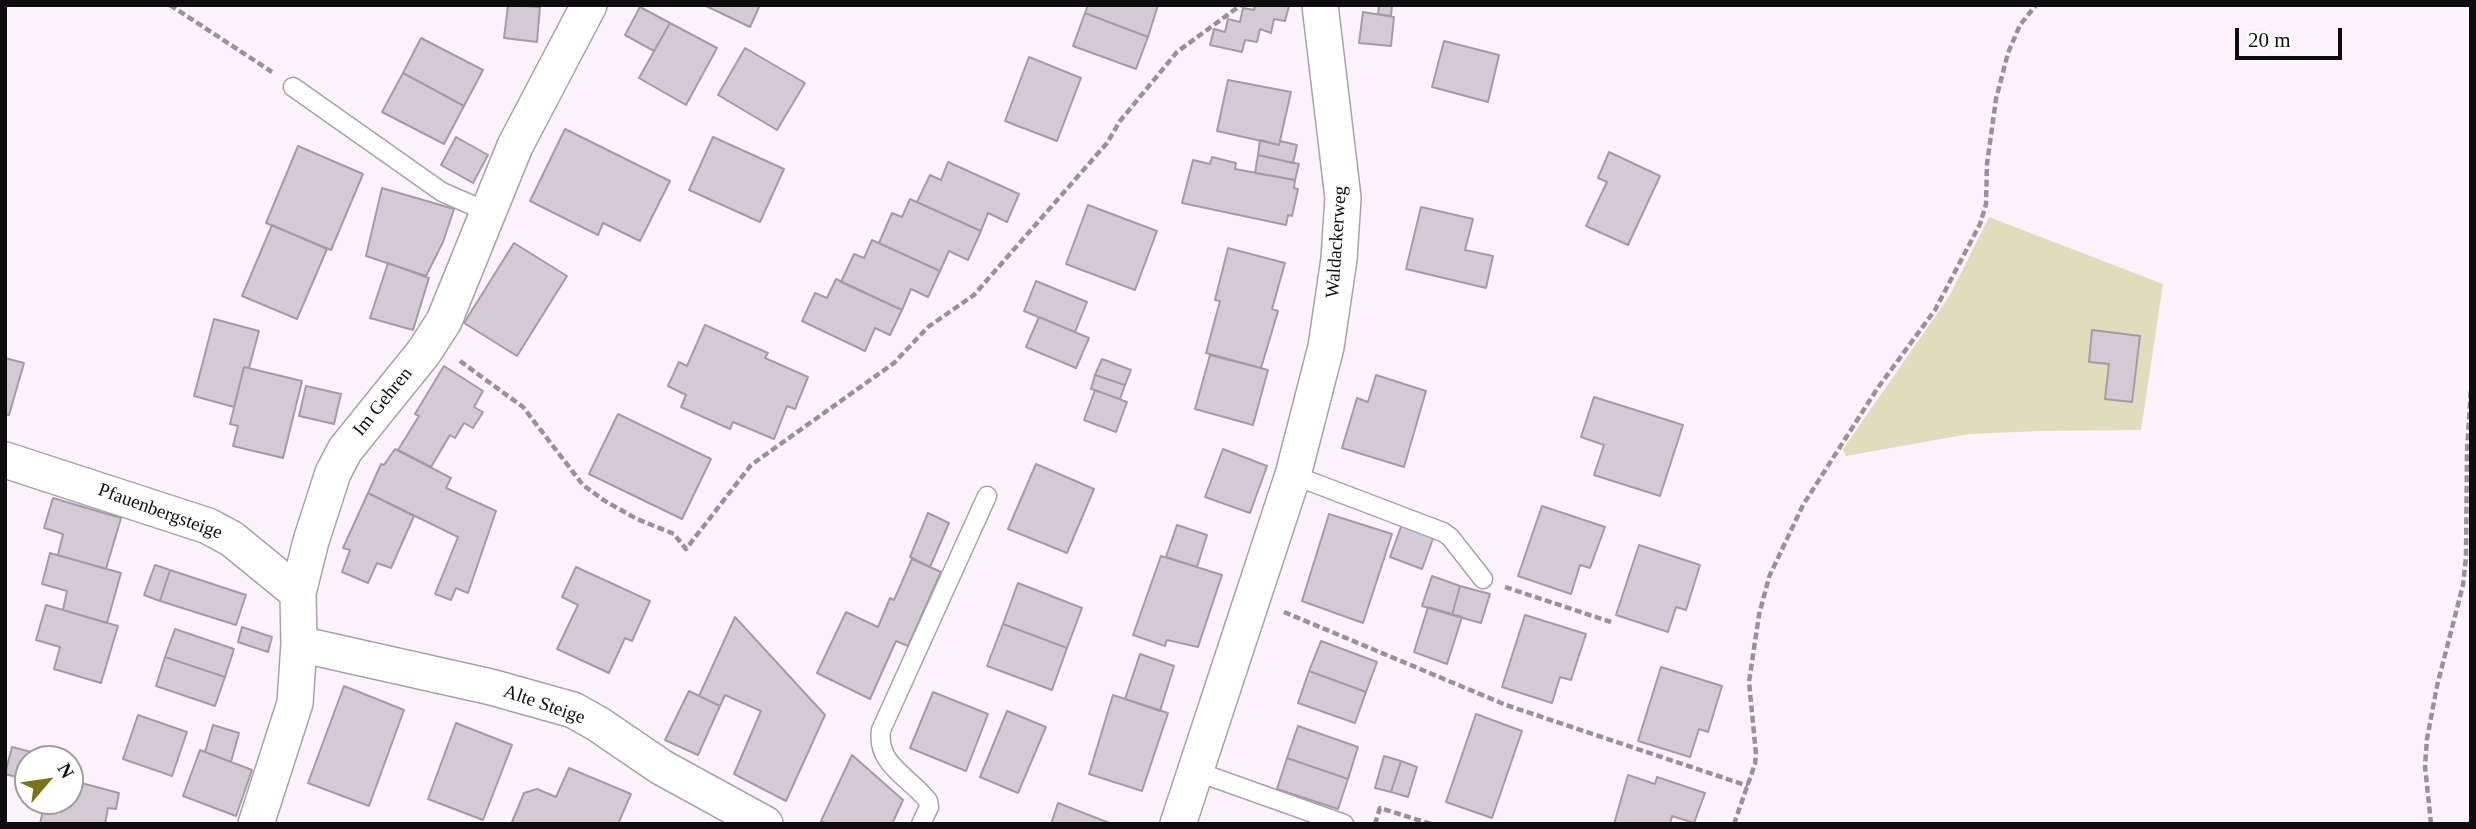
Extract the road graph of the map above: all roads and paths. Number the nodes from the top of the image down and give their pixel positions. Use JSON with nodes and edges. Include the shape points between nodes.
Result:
{"nodes":[{"id":1,"x":170,"y":5,"type":"edge"},
{"id":2,"x":589,"y":5,"type":"edge"},
{"id":3,"x":1241,"y":5,"type":"edge"},
{"id":4,"x":1320,"y":5,"type":"edge"},
{"id":5,"x":2036,"y":5,"type":"edge"},
{"id":6,"x":293,"y":87,"type":"joint"},
{"id":7,"x":488,"y":212,"type":"junction"},
{"id":8,"x":432,"y":341,"type":"junction"},
{"id":9,"x":2471,"y":388,"type":"edge"},
{"id":10,"x":5,"y":460,"type":"edge"},
{"id":11,"x":1293,"y":475,"type":"junction"},
{"id":12,"x":987,"y":496,"type":"dead end"},
{"id":13,"x":1483,"y":579,"type":"joint"},
{"id":14,"x":298,"y":593,"type":"junction"},
{"id":15,"x":1285,"y":612,"type":"dead end"},
{"id":16,"x":1611,"y":622,"type":"dead end"},
{"id":17,"x":299,"y":644,"type":"junction"},
{"id":18,"x":1195,"y":771,"type":"junction"},
{"id":19,"x":1748,"y":786,"type":"junction"},
{"id":20,"x":256,"y":824,"type":"edge"},
{"id":21,"x":765,"y":824,"type":"edge"},
{"id":22,"x":921,"y":824,"type":"edge"},
{"id":23,"x":1178,"y":824,"type":"edge"},
{"id":24,"x":1344,"y":824,"type":"edge"},
{"id":25,"x":1375,"y":824,"type":"edge"},
{"id":26,"x":1431,"y":824,"type":"edge"},
{"id":27,"x":1734,"y":824,"type":"edge"},
{"id":28,"x":2431,"y":824,"type":"edge"}],
"edges":[{"from":1,"to":6,"type":"path"},
{"from":2,"to":7,"type":"street","name":"Im Gehren","via":[[515,146]]},
{"from":3,"to":8,"type":"path","via":[[1177,52],[1107,143],[974,295],[928,327],[894,363],[747,469],[685,549],[674,534],[637,519],[583,485],[523,407]]},
{"from":4,"to":11,"type":"street","name":"Waldackerweg","via":[[1343,198],[1326,347]]},
{"from":5,"to":19,"type":"path","via":[[2020,25],[2008,52],[1996,99],[1984,215],[1945,293],[1803,505],[1769,577],[1749,682],[1756,754]]},
{"from":6,"to":7,"type":"lane","via":[[432,186]]},
{"from":7,"to":8,"type":"street","name":"Im Gehren","via":[[453,302]]},
{"from":8,"to":14,"type":"street","name":"Im Gehren","via":[[338,461]]},
{"from":9,"to":28,"type":"path","via":[[2463,584],[2427,739]]},
{"from":10,"to":14,"type":"street","name":"Pfauenbergsteige","via":[[208,526],[232,539]]},
{"from":11,"to":13,"type":"lane","via":[[1443,531]]},
{"from":11,"to":18,"type":"street","name":"Waldackerweg"},
{"from":12,"to":22,"type":"lane","via":[[881,730],[880,745],[886,759],[928,801]]},
{"from":13,"to":16,"type":"path"},
{"from":14,"to":17,"type":"street","name":"Im Gehren"},
{"from":15,"to":19,"type":"path","via":[[1506,705]]},
{"from":17,"to":20,"type":"street","name":"Im Gehren","via":[[295,703]]},
{"from":17,"to":21,"type":"street","name":"Alte Steige","via":[[573,710],[661,767]]},
{"from":18,"to":23,"type":"street","name":"Waldackerweg"},
{"from":18,"to":24,"type":"lane"},
{"from":19,"to":27,"type":"path"},
{"from":25,"to":26,"type":"path","via":[[1380,808]]}]}
